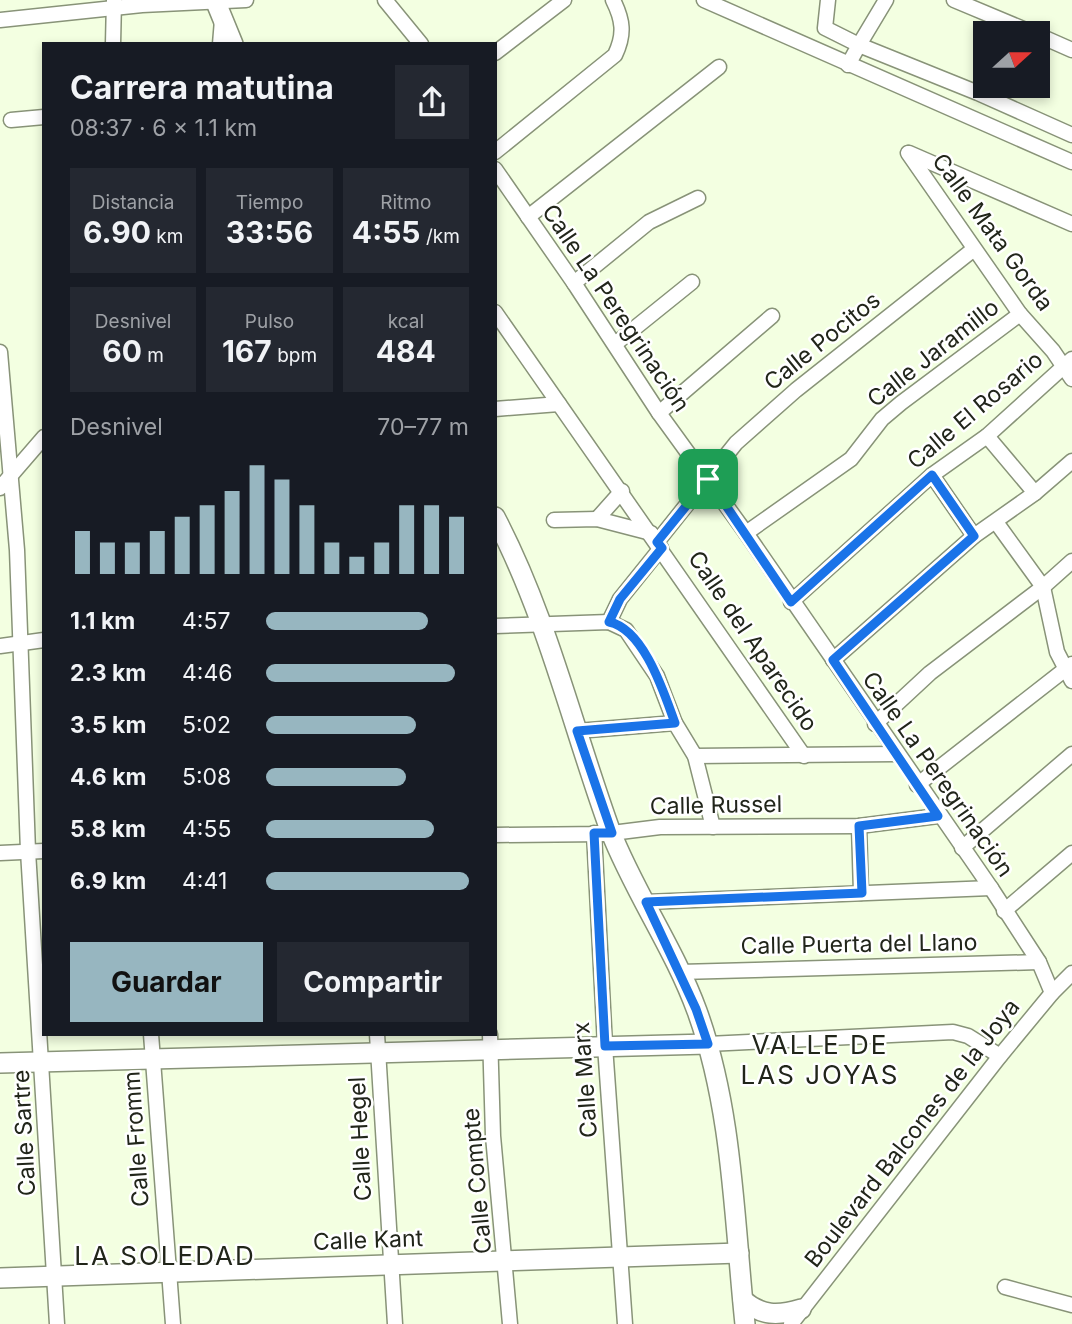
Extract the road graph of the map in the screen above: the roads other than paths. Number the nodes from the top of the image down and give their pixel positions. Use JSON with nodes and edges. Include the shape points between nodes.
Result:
{"nodes":[{"id":1,"x":246,"y":0,"type":"edge"},
{"id":2,"x":385,"y":0,"type":"edge"},
{"id":3,"x":564,"y":0,"type":"edge"},
{"id":4,"x":613,"y":0,"type":"edge"},
{"id":5,"x":704,"y":0,"type":"edge"},
{"id":6,"x":828,"y":0,"type":"edge"},
{"id":7,"x":886,"y":0,"type":"edge"},
{"id":8,"x":954,"y":0,"type":"edge"},
{"id":9,"x":114,"y":4,"type":"edge"},
{"id":10,"x":217,"y":7,"type":"edge"},
{"id":11,"x":0,"y":20,"type":"edge"},
{"id":12,"x":1004,"y":21,"type":"edge"},
{"id":13,"x":1050,"y":40,"type":"edge"},
{"id":14,"x":113,"y":42,"type":"edge"},
{"id":15,"x":220,"y":42,"type":"edge"},
{"id":16,"x":232,"y":42,"type":"edge"},
{"id":17,"x":419,"y":42,"type":"edge"},
{"id":18,"x":859,"y":45,"type":"junction"},
{"id":19,"x":1072,"y":50,"type":"edge"},
{"id":20,"x":497,"y":51,"type":"edge"},
{"id":21,"x":848,"y":65,"type":"junction"},
{"id":22,"x":719,"y":67,"type":"dead end"},
{"id":23,"x":42,"y":117,"type":"edge"},
{"id":24,"x":11,"y":120,"type":"dead end"},
{"id":25,"x":1072,"y":135,"type":"edge"},
{"id":26,"x":497,"y":150,"type":"edge"},
{"id":27,"x":1072,"y":162,"type":"edge"},
{"id":28,"x":497,"y":172,"type":"edge"},
{"id":29,"x":698,"y":198,"type":"dead end"},
{"id":30,"x":528,"y":217,"type":"junction"},
{"id":31,"x":1072,"y":223,"type":"edge"},
{"id":32,"x":974,"y":250,"type":"junction"},
{"id":33,"x":692,"y":282,"type":"dead end"},
{"id":34,"x":574,"y":283,"type":"junction"},
{"id":35,"x":1020,"y":314,"type":"junction"},
{"id":36,"x":497,"y":315,"type":"edge"},
{"id":37,"x":772,"y":316,"type":"dead end"},
{"id":38,"x":615,"y":344,"type":"junction"},
{"id":39,"x":0,"y":352,"type":"edge"},
{"id":40,"x":1068,"y":362,"type":"edge"},
{"id":41,"x":1072,"y":379,"type":"edge"},
{"id":42,"x":559,"y":404,"type":"junction"},
{"id":43,"x":497,"y":408,"type":"edge"},
{"id":44,"x":659,"y":413,"type":"junction"},
{"id":45,"x":987,"y":436,"type":"junction"},
{"id":46,"x":42,"y":439,"type":"edge"},
{"id":47,"x":1072,"y":461,"type":"edge"},
{"id":48,"x":932,"y":475,"type":"junction"},
{"id":49,"x":708,"y":479,"type":"junction"},
{"id":50,"x":5,"y":483,"type":"edge"},
{"id":51,"x":622,"y":491,"type":"junction"},
{"id":52,"x":1035,"y":493,"type":"junction"},
{"id":53,"x":597,"y":519,"type":"junction"},
{"id":54,"x":554,"y":520,"type":"dead end"},
{"id":55,"x":497,"y":521,"type":"edge"},
{"id":56,"x":996,"y":522,"type":"junction"},
{"id":57,"x":746,"y":533,"type":"junction"},
{"id":58,"x":974,"y":536,"type":"junction"},
{"id":59,"x":657,"y":541,"type":"junction"},
{"id":60,"x":1072,"y":561,"type":"edge"},
{"id":61,"x":1043,"y":587,"type":"junction"},
{"id":62,"x":791,"y":602,"type":"junction"},
{"id":63,"x":609,"y":622,"type":"junction"},
{"id":64,"x":497,"y":626,"type":"edge"},
{"id":65,"x":542,"y":627,"type":"junction"},
{"id":66,"x":42,"y":640,"type":"edge"},
{"id":67,"x":19,"y":644,"type":"junction"},
{"id":68,"x":0,"y":646,"type":"edge"},
{"id":69,"x":833,"y":660,"type":"junction"},
{"id":70,"x":1070,"y":672,"type":"edge"},
{"id":71,"x":675,"y":723,"type":"junction"},
{"id":72,"x":875,"y":724,"type":"junction"},
{"id":73,"x":577,"y":731,"type":"junction"},
{"id":74,"x":896,"y":754,"type":"junction"},
{"id":75,"x":1072,"y":754,"type":"edge"},
{"id":76,"x":695,"y":756,"type":"junction"},
{"id":77,"x":804,"y":756,"type":"junction"},
{"id":78,"x":917,"y":785,"type":"junction"},
{"id":79,"x":938,"y":816,"type":"junction"},
{"id":80,"x":859,"y":826,"type":"junction"},
{"id":81,"x":713,"y":827,"type":"junction"},
{"id":82,"x":603,"y":833,"type":"junction"},
{"id":83,"x":497,"y":835,"type":"edge"},
{"id":84,"x":962,"y":848,"type":"junction"},
{"id":85,"x":28,"y":851,"type":"junction"},
{"id":86,"x":42,"y":851,"type":"edge"},
{"id":87,"x":0,"y":853,"type":"edge"},
{"id":88,"x":1072,"y":853,"type":"edge"},
{"id":89,"x":991,"y":888,"type":"junction"},
{"id":90,"x":862,"y":893,"type":"junction"},
{"id":91,"x":646,"y":902,"type":"junction"},
{"id":92,"x":1004,"y":911,"type":"junction"},
{"id":93,"x":1039,"y":962,"type":"junction"},
{"id":94,"x":680,"y":972,"type":"junction"},
{"id":95,"x":1072,"y":973,"type":"edge"},
{"id":96,"x":1052,"y":993,"type":"junction"},
{"id":97,"x":151,"y":1036,"type":"edge"},
{"id":98,"x":490,"y":1041,"type":"edge"},
{"id":99,"x":377,"y":1043,"type":"edge"},
{"id":100,"x":708,"y":1044,"type":"junction"},
{"id":101,"x":605,"y":1046,"type":"junction"},
{"id":102,"x":1000,"y":1056,"type":"junction"},
{"id":103,"x":153,"y":1061,"type":"junction"},
{"id":104,"x":43,"y":1062,"type":"junction"},
{"id":105,"x":0,"y":1063,"type":"edge"},
{"id":106,"x":739,"y":1254,"type":"junction"},
{"id":107,"x":620,"y":1257,"type":"junction"},
{"id":108,"x":507,"y":1261,"type":"junction"},
{"id":109,"x":390,"y":1263,"type":"junction"},
{"id":110,"x":169,"y":1273,"type":"junction"},
{"id":111,"x":54,"y":1277,"type":"junction"},
{"id":112,"x":0,"y":1278,"type":"edge"},
{"id":113,"x":1005,"y":1287,"type":"dead end"},
{"id":114,"x":743,"y":1300,"type":"junction"},
{"id":115,"x":1072,"y":1305,"type":"edge"},
{"id":116,"x":796,"y":1317,"type":"edge"},
{"id":117,"x":58,"y":1324,"type":"edge"},
{"id":118,"x":173,"y":1324,"type":"edge"},
{"id":119,"x":395,"y":1324,"type":"edge"},
{"id":120,"x":510,"y":1324,"type":"edge"},
{"id":121,"x":625,"y":1324,"type":"edge"},
{"id":122,"x":745,"y":1324,"type":"edge"}],
"edges":[{"from":1,"to":10,"type":"street"},
{"from":2,"to":17,"type":"street"},
{"from":3,"to":20,"type":"street"},
{"from":4,"to":26,"type":"street","via":[[622,21],[615,55]]},
{"from":5,"to":21,"type":"street"},
{"from":6,"to":18,"type":"street","via":[[825,28]]},
{"from":7,"to":18,"type":"street"},
{"from":8,"to":12,"type":"street"},
{"from":9,"to":10,"type":"street"},
{"from":9,"to":11,"type":"street"},
{"from":9,"to":14,"type":"street"},
{"from":10,"to":15,"type":"street"},
{"from":10,"to":16,"type":"street"},
{"from":13,"to":19,"type":"street"},
{"from":18,"to":21,"type":"street"},
{"from":18,"to":25,"type":"street"},
{"from":21,"to":27,"type":"street"},
{"from":22,"to":30,"type":"street"},
{"from":23,"to":24,"type":"street"},
{"from":28,"to":30,"type":"street","name":"Calle La Peregrinación"},
{"from":29,"to":34,"type":"street","via":[[649,222]]},
{"from":30,"to":34,"type":"street","name":"Calle La Peregrinación"},
{"from":31,"to":32,"type":"street","name":"Calle Mata Gorda","via":[[908,153]]},
{"from":32,"to":35,"type":"street","name":"Calle Mata Gorda"},
{"from":32,"to":49,"type":"street","name":"Calle Pocitos","via":[[773,409],[736,443]]},
{"from":33,"to":38,"type":"street"},
{"from":34,"to":38,"type":"street","name":"Calle La Peregrinación"},
{"from":35,"to":40,"type":"street","name":"Calle Mata Gorda"},
{"from":35,"to":57,"type":"street","name":"Calle Jaramillo","via":[[882,419],[851,459]]},
{"from":36,"to":42,"type":"street","name":"Calle del Aparecido"},
{"from":37,"to":44,"type":"street"},
{"from":38,"to":44,"type":"street","name":"Calle La Peregrinación"},
{"from":39,"to":50,"type":"street","name":"Calle Sartre"},
{"from":40,"to":41,"type":"street","name":"Calle Mata Gorda"},
{"from":40,"to":45,"type":"street","name":"Calle El Rosario"},
{"from":42,"to":43,"type":"street"},
{"from":42,"to":51,"type":"street","name":"Calle del Aparecido"},
{"from":44,"to":49,"type":"street","name":"Calle La Peregrinación"},
{"from":45,"to":48,"type":"street","name":"Calle El Rosario"},
{"from":45,"to":52,"type":"street"},
{"from":46,"to":50,"type":"street"},
{"from":47,"to":52,"type":"street"},
{"from":48,"to":58,"type":"street"},
{"from":48,"to":62,"type":"street","name":"Calle El Rosario"},
{"from":49,"to":57,"type":"street","name":"Calle La Peregrinación"},
{"from":49,"to":59,"type":"street","name":"Calle Pocitos"},
{"from":50,"to":67,"type":"street","name":"Calle Sartre","via":[[17,550]]},
{"from":51,"to":53,"type":"street"},
{"from":51,"to":59,"type":"street","name":"Calle del Aparecido"},
{"from":52,"to":56,"type":"street"},
{"from":53,"to":54,"type":"street"},
{"from":53,"to":59,"type":"street"},
{"from":55,"to":65,"type":"street","via":[[528,583]]},
{"from":56,"to":58,"type":"street"},
{"from":56,"to":61,"type":"street"},
{"from":57,"to":62,"type":"street","name":"Calle La Peregrinación"},
{"from":58,"to":69,"type":"street"},
{"from":59,"to":63,"type":"street","name":"Calle Pocitos"},
{"from":59,"to":77,"type":"street","name":"Calle del Aparecido"},
{"from":60,"to":61,"type":"street"},
{"from":61,"to":70,"type":"street","via":[[1052,636]]},
{"from":61,"to":72,"type":"street","via":[[930,673]]},
{"from":62,"to":69,"type":"street","name":"Calle La Peregrinación"},
{"from":63,"to":65,"type":"street"},
{"from":63,"to":71,"type":"street","via":[[626,630],[649,661]]},
{"from":64,"to":65,"type":"street"},
{"from":65,"to":73,"type":"street"},
{"from":66,"to":67,"type":"street"},
{"from":67,"to":68,"type":"street"},
{"from":67,"to":85,"type":"street","name":"Calle Sartre"},
{"from":69,"to":72,"type":"street","name":"Calle La Peregrinación"},
{"from":70,"to":78,"type":"street"},
{"from":71,"to":73,"type":"street"},
{"from":71,"to":76,"type":"street"},
{"from":72,"to":74,"type":"street","name":"Calle La Peregrinación"},
{"from":73,"to":82,"type":"street"},
{"from":74,"to":77,"type":"street"},
{"from":74,"to":78,"type":"street","name":"Calle La Peregrinación"},
{"from":75,"to":84,"type":"street"},
{"from":76,"to":77,"type":"street"},
{"from":76,"to":81,"type":"street"},
{"from":78,"to":79,"type":"street","name":"Calle La Peregrinación"},
{"from":79,"to":80,"type":"street","name":"Calle Russel"},
{"from":79,"to":84,"type":"street","name":"Calle La Peregrinación"},
{"from":80,"to":81,"type":"street","name":"Calle Russel"},
{"from":80,"to":90,"type":"street"},
{"from":81,"to":82,"type":"street","name":"Calle Russel"},
{"from":82,"to":83,"type":"street","name":"Calle Russel"},
{"from":82,"to":91,"type":"street"},
{"from":82,"to":101,"type":"street","name":"Calle Marx"},
{"from":84,"to":89,"type":"street","name":"Calle La Peregrinación"},
{"from":85,"to":86,"type":"street"},
{"from":85,"to":87,"type":"street"},
{"from":85,"to":104,"type":"street","name":"Calle Sartre"},
{"from":88,"to":92,"type":"street"},
{"from":89,"to":90,"type":"street"},
{"from":89,"to":92,"type":"street","name":"Calle La Peregrinación"},
{"from":90,"to":91,"type":"street"},
{"from":91,"to":94,"type":"street"},
{"from":92,"to":93,"type":"street","name":"Calle La Peregrinación"},
{"from":93,"to":94,"type":"street","name":"Calle Puerta del Llano"},
{"from":93,"to":96,"type":"street","name":"Calle La Peregrinación"},
{"from":94,"to":100,"type":"street"},
{"from":95,"to":96,"type":"street","name":"Boulevard Balcones de la Joya"},
{"from":96,"to":102,"type":"street","name":"Boulevard Balcones de la Joya"},
{"from":97,"to":103,"type":"street","name":"Calle Fromm"},
{"from":98,"to":99,"type":"street"},
{"from":98,"to":101,"type":"street"},
{"from":98,"to":108,"type":"street","name":"Calle Compte","via":[[493,1136]]},
{"from":99,"to":103,"type":"street"},
{"from":99,"to":109,"type":"street","name":"Calle Hegel"},
{"from":100,"to":101,"type":"street"},
{"from":100,"to":102,"type":"street","via":[[954,1032]]},
{"from":100,"to":106,"type":"street","via":[[723,1119]]},
{"from":101,"to":107,"type":"street","name":"Calle Marx"},
{"from":102,"to":116,"type":"street","name":"Boulevard Balcones de la Joya"},
{"from":103,"to":104,"type":"street"},
{"from":103,"to":110,"type":"street","name":"Calle Fromm"},
{"from":104,"to":105,"type":"street"},
{"from":104,"to":111,"type":"street","name":"Calle Sartre"},
{"from":106,"to":107,"type":"street","name":"Calle Kant"},
{"from":106,"to":114,"type":"street"},
{"from":107,"to":108,"type":"street","name":"Calle Kant"},
{"from":107,"to":121,"type":"street","name":"Calle Marx"},
{"from":108,"to":109,"type":"street","name":"Calle Kant"},
{"from":108,"to":120,"type":"street","name":"Calle Compte"},
{"from":109,"to":110,"type":"street","name":"Calle Kant"},
{"from":109,"to":119,"type":"street","name":"Calle Hegel"},
{"from":110,"to":111,"type":"street","name":"Calle Kant"},
{"from":110,"to":118,"type":"street","name":"Calle Fromm"},
{"from":111,"to":112,"type":"street","name":"Calle Kant"},
{"from":111,"to":117,"type":"street","name":"Calle Sartre"},
{"from":113,"to":115,"type":"street"},
{"from":114,"to":116,"type":"street","via":[[755,1311]]},
{"from":114,"to":122,"type":"street"}]}
